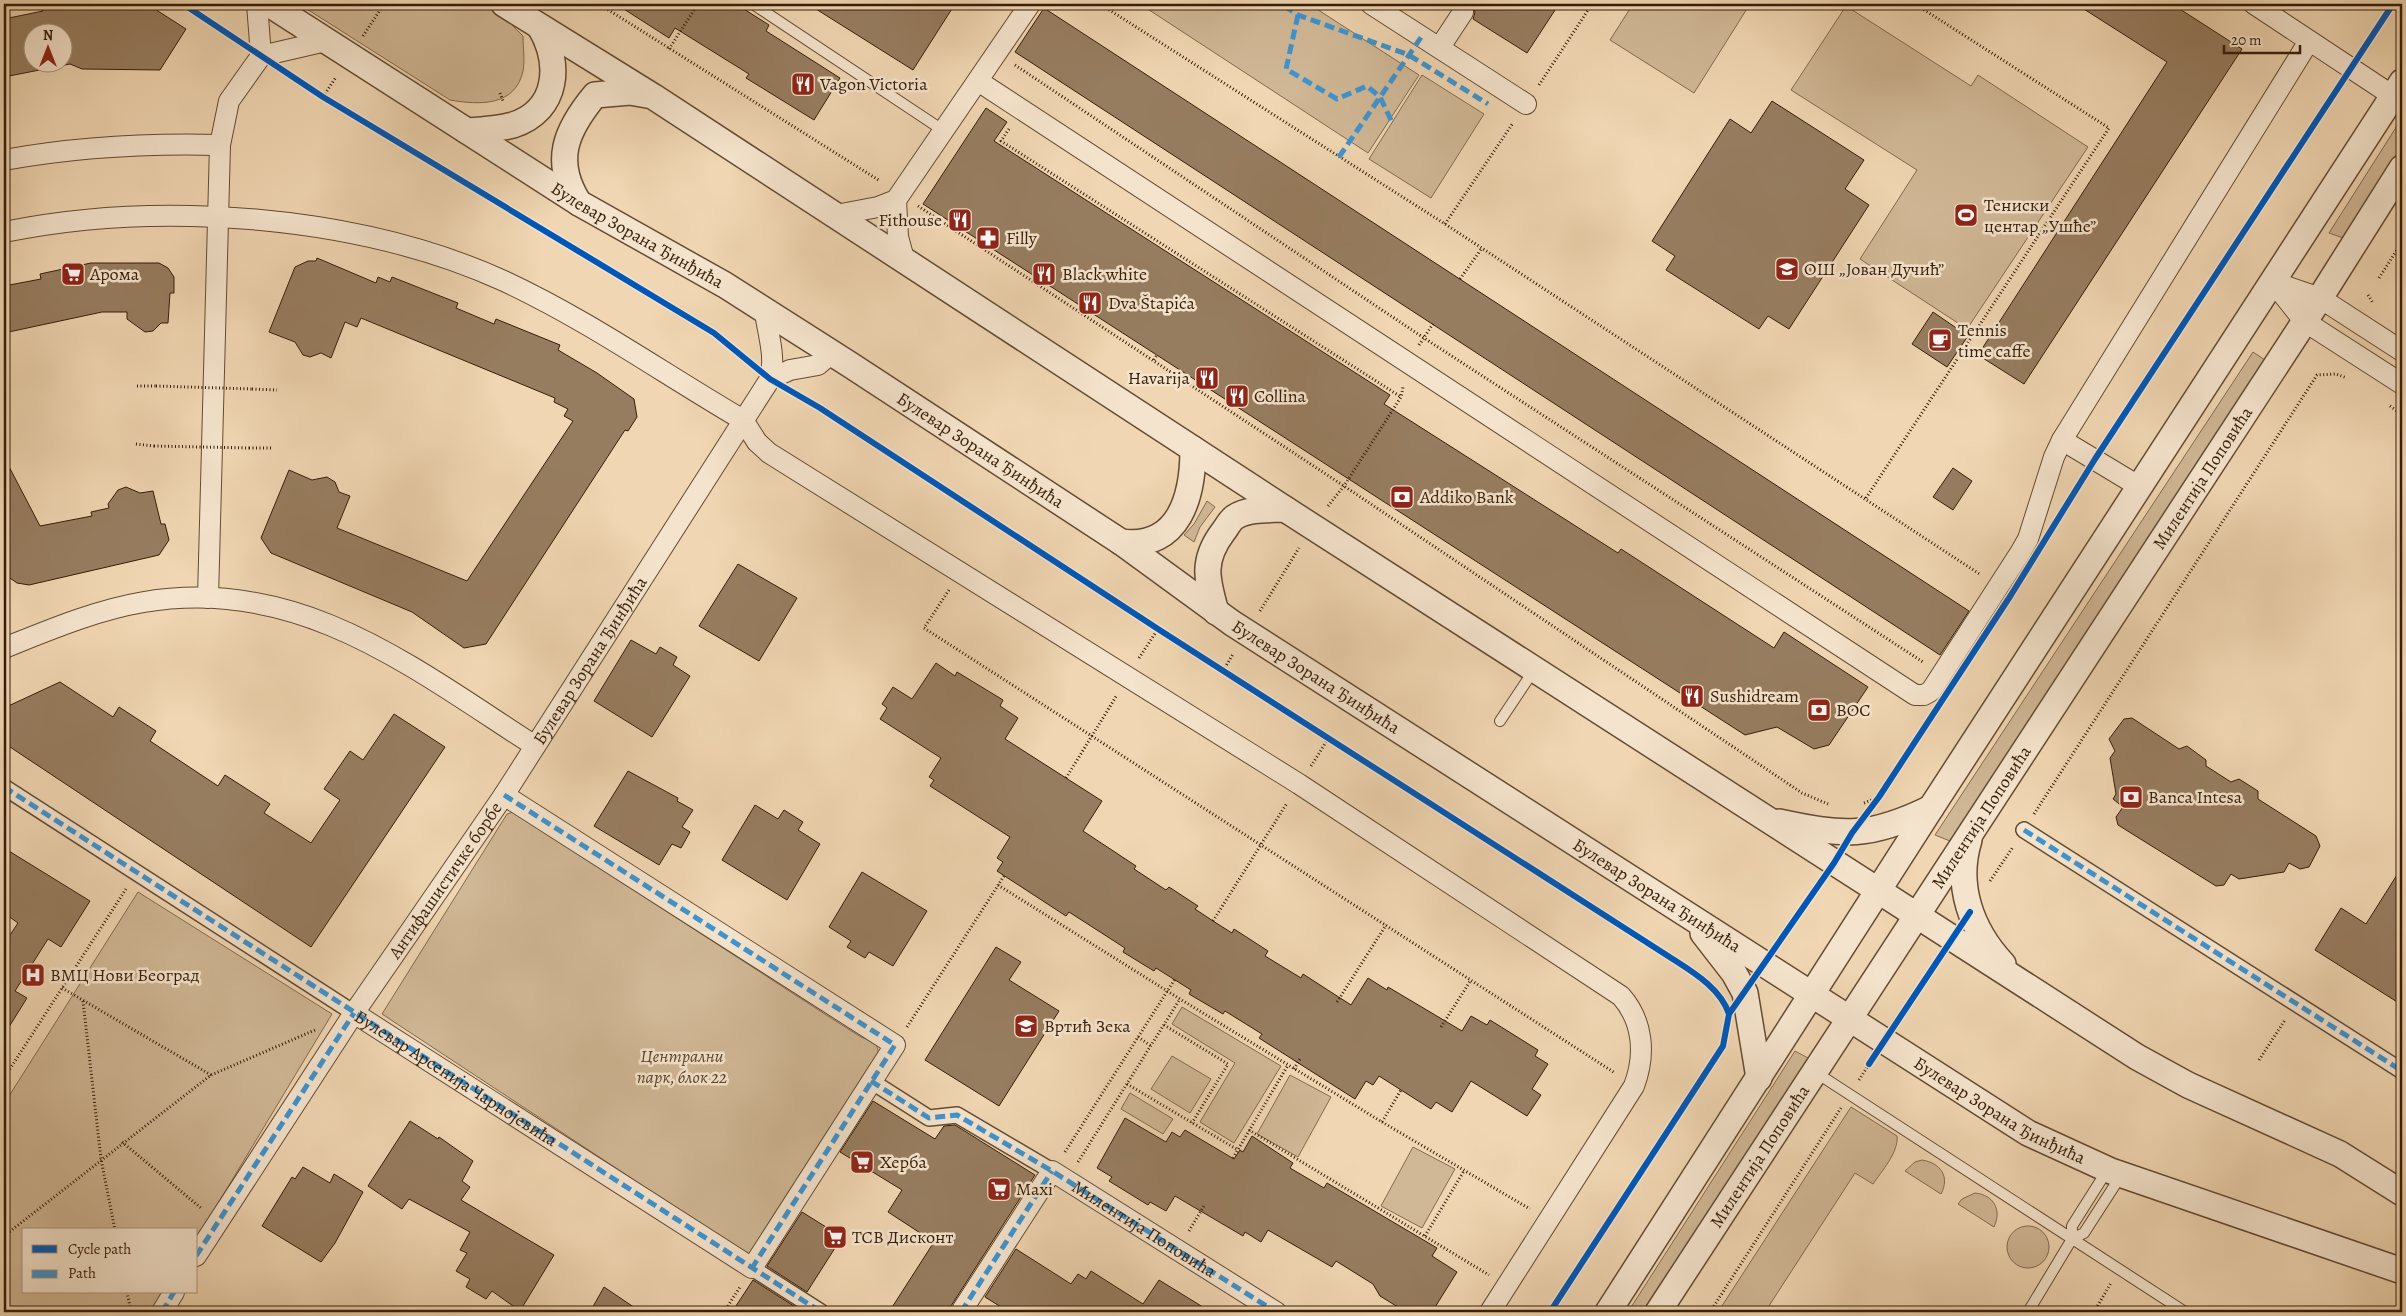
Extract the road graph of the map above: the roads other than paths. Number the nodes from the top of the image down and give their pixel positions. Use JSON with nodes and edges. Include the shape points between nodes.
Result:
{"nodes":[{"id":1,"x":257,"y":4,"type":"edge"},
{"id":2,"x":504,"y":4,"type":"edge"},
{"id":3,"x":753,"y":4,"type":"edge"},
{"id":4,"x":1030,"y":4,"type":"edge"},
{"id":5,"x":1371,"y":4,"type":"edge"},
{"id":6,"x":2254,"y":4,"type":"edge"},
{"id":7,"x":283,"y":10,"type":"edge"},
{"id":8,"x":1463,"y":12,"type":"dead end"},
{"id":9,"x":540,"y":27,"type":"junction"},
{"id":10,"x":326,"y":40,"type":"junction"},
{"id":11,"x":2309,"y":41,"type":"junction"},
{"id":12,"x":1440,"y":47,"type":"junction"},
{"id":13,"x":261,"y":56,"type":"junction"},
{"id":14,"x":978,"y":81,"type":"junction"},
{"id":15,"x":2398,"y":89,"type":"edge"},
{"id":16,"x":654,"y":97,"type":"junction"},
{"id":17,"x":1526,"y":104,"type":"dead end"},
{"id":18,"x":467,"y":131,"type":"junction"},
{"id":19,"x":944,"y":131,"type":"junction"},
{"id":20,"x":220,"y":145,"type":"junction"},
{"id":21,"x":4,"y":160,"type":"edge"},
{"id":22,"x":2402,"y":168,"type":"edge"},
{"id":23,"x":898,"y":197,"type":"junction"},
{"id":24,"x":579,"y":203,"type":"junction"},
{"id":25,"x":836,"y":215,"type":"junction"},
{"id":26,"x":219,"y":218,"type":"junction"},
{"id":27,"x":4,"y":232,"type":"edge"},
{"id":28,"x":904,"y":259,"type":"junction"},
{"id":29,"x":2273,"y":282,"type":"junction"},
{"id":30,"x":2320,"y":298,"type":"junction"},
{"id":31,"x":764,"y":312,"type":"junction"},
{"id":32,"x":2304,"y":321,"type":"junction"},
{"id":33,"x":2402,"y":351,"type":"edge"},
{"id":34,"x":832,"y":353,"type":"junction"},
{"id":35,"x":770,"y":379,"type":"junction"},
{"id":36,"x":2402,"y":384,"type":"edge"},
{"id":37,"x":743,"y":420,"type":"junction"},
{"id":38,"x":2062,"y":440,"type":"junction"},
{"id":39,"x":1194,"y":448,"type":"junction"},
{"id":40,"x":2140,"y":487,"type":"junction"},
{"id":41,"x":1285,"y":509,"type":"junction"},
{"id":42,"x":1120,"y":542,"type":"junction"},
{"id":43,"x":208,"y":598,"type":"junction"},
{"id":44,"x":1216,"y":612,"type":"junction"},
{"id":45,"x":4,"y":648,"type":"edge"},
{"id":46,"x":1534,"y":670,"type":"junction"},
{"id":47,"x":1500,"y":721,"type":"dead end"},
{"id":48,"x":535,"y":746,"type":"junction"},
{"id":49,"x":4,"y":787,"type":"edge"},
{"id":50,"x":504,"y":795,"type":"junction"},
{"id":51,"x":1931,"y":808,"type":"junction"},
{"id":52,"x":1766,"y":819,"type":"junction"},
{"id":53,"x":1973,"y":828,"type":"junction"},
{"id":54,"x":2024,"y":830,"type":"road end"},
{"id":55,"x":1878,"y":892,"type":"junction"},
{"id":56,"x":1916,"y":915,"type":"junction"},
{"id":57,"x":1692,"y":919,"type":"junction"},
{"id":58,"x":2030,"y":988,"type":"junction"},
{"id":59,"x":1813,"y":995,"type":"junction"},
{"id":60,"x":354,"y":1013,"type":"junction"},
{"id":61,"x":1849,"y":1019,"type":"junction"},
{"id":62,"x":2402,"y":1071,"type":"edge"},
{"id":63,"x":1814,"y":1072,"type":"junction"},
{"id":64,"x":1759,"y":1078,"type":"junction"},
{"id":65,"x":872,"y":1081,"type":"junction"},
{"id":66,"x":1052,"y":1172,"type":"junction"},
{"id":67,"x":2115,"y":1172,"type":"junction"},
{"id":68,"x":2402,"y":1193,"type":"edge"},
{"id":69,"x":2072,"y":1239,"type":"junction"},
{"id":70,"x":198,"y":1253,"type":"edge"},
{"id":71,"x":752,"y":1268,"type":"junction"},
{"id":72,"x":2402,"y":1271,"type":"edge"},
{"id":73,"x":173,"y":1294,"type":"edge"},
{"id":74,"x":162,"y":1312,"type":"edge"},
{"id":75,"x":821,"y":1312,"type":"edge"},
{"id":76,"x":961,"y":1312,"type":"edge"},
{"id":77,"x":1276,"y":1312,"type":"edge"},
{"id":78,"x":1490,"y":1312,"type":"edge"},
{"id":79,"x":1608,"y":1312,"type":"edge"},
{"id":80,"x":1658,"y":1312,"type":"edge"},
{"id":81,"x":2028,"y":1312,"type":"edge"},
{"id":82,"x":2185,"y":1312,"type":"edge"}],
"edges":[{"from":1,"to":13,"type":"street"},
{"from":2,"to":9,"type":"street"},
{"from":3,"to":19,"type":"lane"},
{"from":4,"to":14,"type":"street"},
{"from":5,"to":12,"type":"street"},
{"from":6,"to":11,"type":"street"},
{"from":7,"to":10,"type":"street","name":"Булевар Зорана Ђинђића"},
{"from":8,"to":12,"type":"street"},
{"from":9,"to":16,"type":"street"},
{"from":9,"to":18,"type":"street","via":[[553,59],[554,72],[547,98],[533,114],[514,124]]},
{"from":10,"to":13,"type":"street"},
{"from":10,"to":18,"type":"street","name":"Булевар Зорана Ђинђића"},
{"from":11,"to":15,"type":"street"},
{"from":11,"to":38,"type":"street"},
{"from":12,"to":17,"type":"street"},
{"from":13,"to":20,"type":"street","via":[[229,101]]},
{"from":14,"to":19,"type":"street"},
{"from":14,"to":38,"type":"street","via":[[1915,695],[1928,694],[2028,539]]},
{"from":15,"to":29,"type":"street"},
{"from":16,"to":24,"type":"street","via":[[630,92],[595,95],[576,119],[567,141],[564,162],[565,175]]},
{"from":16,"to":25,"type":"street"},
{"from":18,"to":24,"type":"street","name":"Булевар Зорана Ђинђића"},
{"from":19,"to":23,"type":"street"},
{"from":20,"to":21,"type":"street","via":[[158,143],[100,147]]},
{"from":20,"to":26,"type":"street"},
{"from":22,"to":30,"type":"street","name":"Милентија Поповића"},
{"from":23,"to":25,"type":"street","via":[[878,207]]},
{"from":23,"to":28,"type":"street","via":[[897,230]]},
{"from":24,"to":31,"type":"street","name":"Булевар Зорана Ђинђића","via":[[725,285]]},
{"from":25,"to":28,"type":"street"},
{"from":26,"to":27,"type":"street","via":[[120,218]]},
{"from":26,"to":37,"type":"street","via":[[330,228],[385,240],[466,265],[556,308]]},
{"from":26,"to":43,"type":"street"},
{"from":28,"to":39,"type":"street"},
{"from":29,"to":30,"type":"street"},
{"from":29,"to":32,"type":"street"},
{"from":29,"to":40,"type":"street"},
{"from":30,"to":32,"type":"street","name":"Милентија Поповића"},
{"from":30,"to":33,"type":"street"},
{"from":31,"to":34,"type":"street","name":"Булевар Зорана Ђинђића"},
{"from":31,"to":35,"type":"street","via":[[773,353]]},
{"from":32,"to":36,"type":"street"},
{"from":32,"to":53,"type":"street","name":"Милентија Поповића"},
{"from":34,"to":35,"type":"street","via":[[818,365],[790,370]]},
{"from":34,"to":42,"type":"street","name":"Булевар Зорана Ђинђића"},
{"from":35,"to":37,"type":"street","name":"Булевар Зорана Ђинђића"},
{"from":37,"to":48,"type":"street","name":"Булевар Зорана Ђинђића"},
{"from":37,"to":78,"type":"street","via":[[757,442],[769,453],[1299,784],[1621,996],[1631,1008],[1638,1026],[1642,1055],[1634,1086]]},
{"from":38,"to":40,"type":"street"},
{"from":39,"to":41,"type":"street"},
{"from":39,"to":42,"type":"street","via":[[1191,489],[1183,510],[1169,529],[1136,544]]},
{"from":40,"to":51,"type":"street"},
{"from":41,"to":44,"type":"street","via":[[1252,511],[1236,517],[1217,540],[1207,567],[1207,582]]},
{"from":41,"to":46,"type":"street"},
{"from":42,"to":44,"type":"street","name":"Булевар Зорана Ђинђића"},
{"from":43,"to":45,"type":"street","via":[[144,602],[92,615]]},
{"from":43,"to":48,"type":"street","name":"Булевар Зорана Ђинђића","via":[[250,600],[330,624],[365,640]]},
{"from":44,"to":57,"type":"street","name":"Булевар Зорана Ђинђића"},
{"from":46,"to":47,"type":"lane"},
{"from":46,"to":52,"type":"street"},
{"from":48,"to":50,"type":"street","name":"Антифашистичке борбе"},
{"from":49,"to":60,"type":"street"},
{"from":50,"to":60,"type":"street","name":"Антифашистичке борбе"},
{"from":50,"to":65,"type":"street","via":[[896,1045]]},
{"from":51,"to":52,"type":"street","via":[[1902,822],[1852,834]]},
{"from":51,"to":55,"type":"street"},
{"from":52,"to":55,"type":"street"},
{"from":53,"to":56,"type":"street","name":"Милентија Поповића"},
{"from":53,"to":58,"type":"street","via":[[1964,871],[1970,912],[1994,955]]},
{"from":54,"to":62,"type":"street"},
{"from":55,"to":56,"type":"street"},
{"from":55,"to":59,"type":"street"},
{"from":56,"to":58,"type":"street"},
{"from":56,"to":61,"type":"street","name":"Милентија Поповића"},
{"from":57,"to":59,"type":"street","name":"Булевар Зорана Ђинђића"},
{"from":57,"to":64,"type":"street","via":[[1742,986]]},
{"from":58,"to":68,"type":"street","via":[[2164,1073],[2340,1154]]},
{"from":59,"to":61,"type":"street","name":"Булевар Зорана Ђинђића"},
{"from":59,"to":64,"type":"street"},
{"from":60,"to":70,"type":"street","name":"Булевар Арсенија Чарнојевића"},
{"from":60,"to":71,"type":"street","name":"Булевар Арсенија Чарнојевића"},
{"from":61,"to":63,"type":"street","name":"Милентија Поповића"},
{"from":61,"to":67,"type":"street","name":"Булевар Зорана Ђинђића","via":[[2028,1133]]},
{"from":63,"to":69,"type":"lane"},
{"from":63,"to":80,"type":"street","name":"Милентија Поповића"},
{"from":64,"to":79,"type":"street"},
{"from":65,"to":66,"type":"street","via":[[930,1118],[956,1115]]},
{"from":65,"to":71,"type":"street"},
{"from":66,"to":76,"type":"street","name":"Милентија Поповића"},
{"from":66,"to":77,"type":"street","name":"Милентија Поповића"},
{"from":67,"to":69,"type":"lane","via":[[2072,1226]]},
{"from":67,"to":72,"type":"street","name":"Булевар Зорана Ђинђића"},
{"from":69,"to":81,"type":"lane"},
{"from":69,"to":82,"type":"lane"},
{"from":71,"to":75,"type":"street"},
{"from":73,"to":74,"type":"street"}]}
